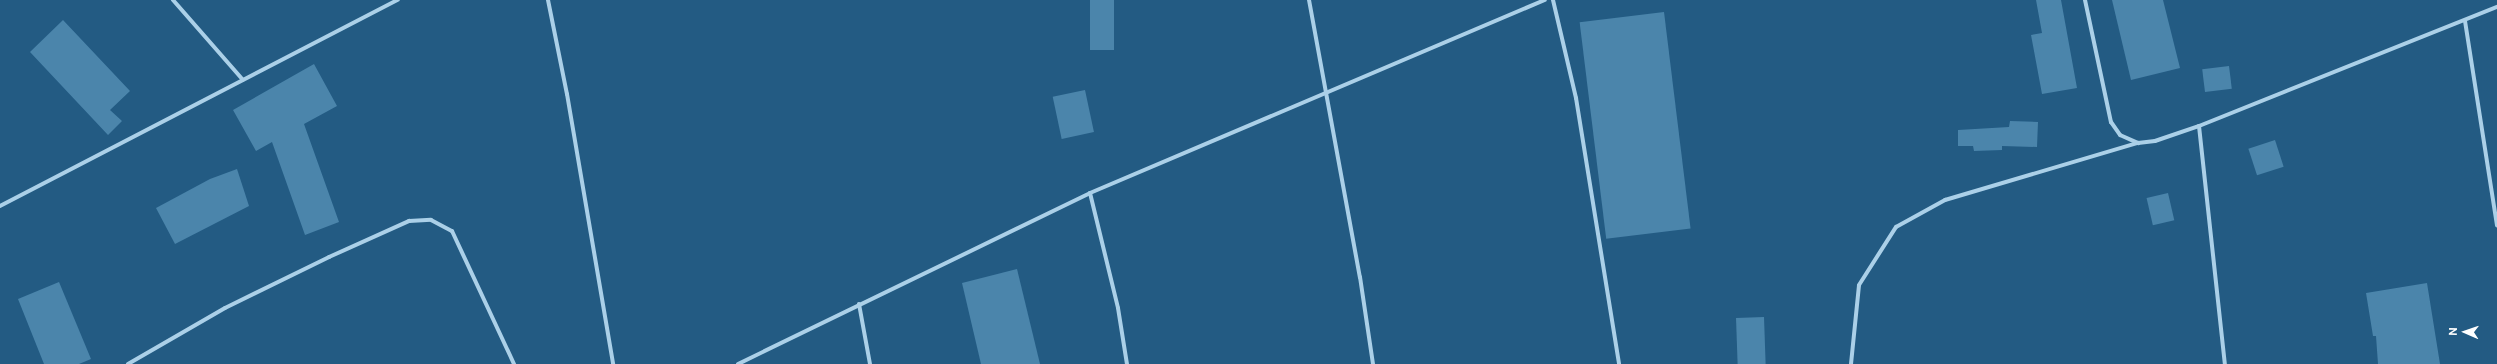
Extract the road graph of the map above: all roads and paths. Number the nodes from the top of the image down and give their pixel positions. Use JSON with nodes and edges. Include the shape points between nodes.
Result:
{"nodes":[{"id":1,"x":173,"y":0,"type":"edge"},
{"id":2,"x":398,"y":0,"type":"edge"},
{"id":3,"x":548,"y":0,"type":"edge"},
{"id":4,"x":1309,"y":0,"type":"edge"},
{"id":5,"x":1545,"y":0,"type":"edge"},
{"id":6,"x":1553,"y":0,"type":"edge"},
{"id":7,"x":2085,"y":0,"type":"edge"},
{"id":8,"x":2497,"y":7,"type":"edge"},
{"id":9,"x":2465,"y":20,"type":"junction"},
{"id":10,"x":243,"y":80,"type":"junction"},
{"id":11,"x":1326,"y":94,"type":"junction"},
{"id":12,"x":2199,"y":126,"type":"junction"},
{"id":13,"x":2138,"y":143,"type":"junction"},
{"id":14,"x":1090,"y":192,"type":"junction"},
{"id":15,"x":0,"y":206,"type":"edge"},
{"id":16,"x":2497,"y":226,"type":"edge"},
{"id":17,"x":859,"y":304,"type":"junction"},
{"id":18,"x":128,"y":364,"type":"edge"},
{"id":19,"x":514,"y":364,"type":"edge"},
{"id":20,"x":613,"y":364,"type":"edge"},
{"id":21,"x":738,"y":364,"type":"edge"},
{"id":22,"x":870,"y":364,"type":"edge"},
{"id":23,"x":1127,"y":364,"type":"edge"},
{"id":24,"x":1373,"y":364,"type":"edge"},
{"id":25,"x":1619,"y":364,"type":"edge"},
{"id":26,"x":1851,"y":364,"type":"edge"},
{"id":27,"x":2225,"y":364,"type":"edge"}],
"edges":[{"from":1,"to":10,"type":"street"},
{"from":2,"to":10,"type":"street"},
{"from":3,"to":20,"type":"street","via":[[567,94]]},
{"from":4,"to":11,"type":"street"},
{"from":5,"to":11,"type":"street"},
{"from":6,"to":25,"type":"street","via":[[1576,98]]},
{"from":7,"to":13,"type":"street","via":[[2111,122],[2120,135]]},
{"from":8,"to":9,"type":"street"},
{"from":9,"to":12,"type":"street"},
{"from":9,"to":16,"type":"street"},
{"from":10,"to":15,"type":"street"},
{"from":11,"to":14,"type":"street"},
{"from":11,"to":24,"type":"street","via":[[1360,277]]},
{"from":12,"to":13,"type":"street","via":[[2155,141]]},
{"from":12,"to":27,"type":"street"},
{"from":13,"to":26,"type":"street","via":[[1945,200],[1896,227],[1859,285]]},
{"from":14,"to":17,"type":"street"},
{"from":14,"to":23,"type":"street","via":[[1118,308]]},
{"from":17,"to":21,"type":"street"},
{"from":17,"to":22,"type":"street"},
{"from":18,"to":19,"type":"street","via":[[225,308],[329,257],[409,221],[431,220],[452,231]]}]}
